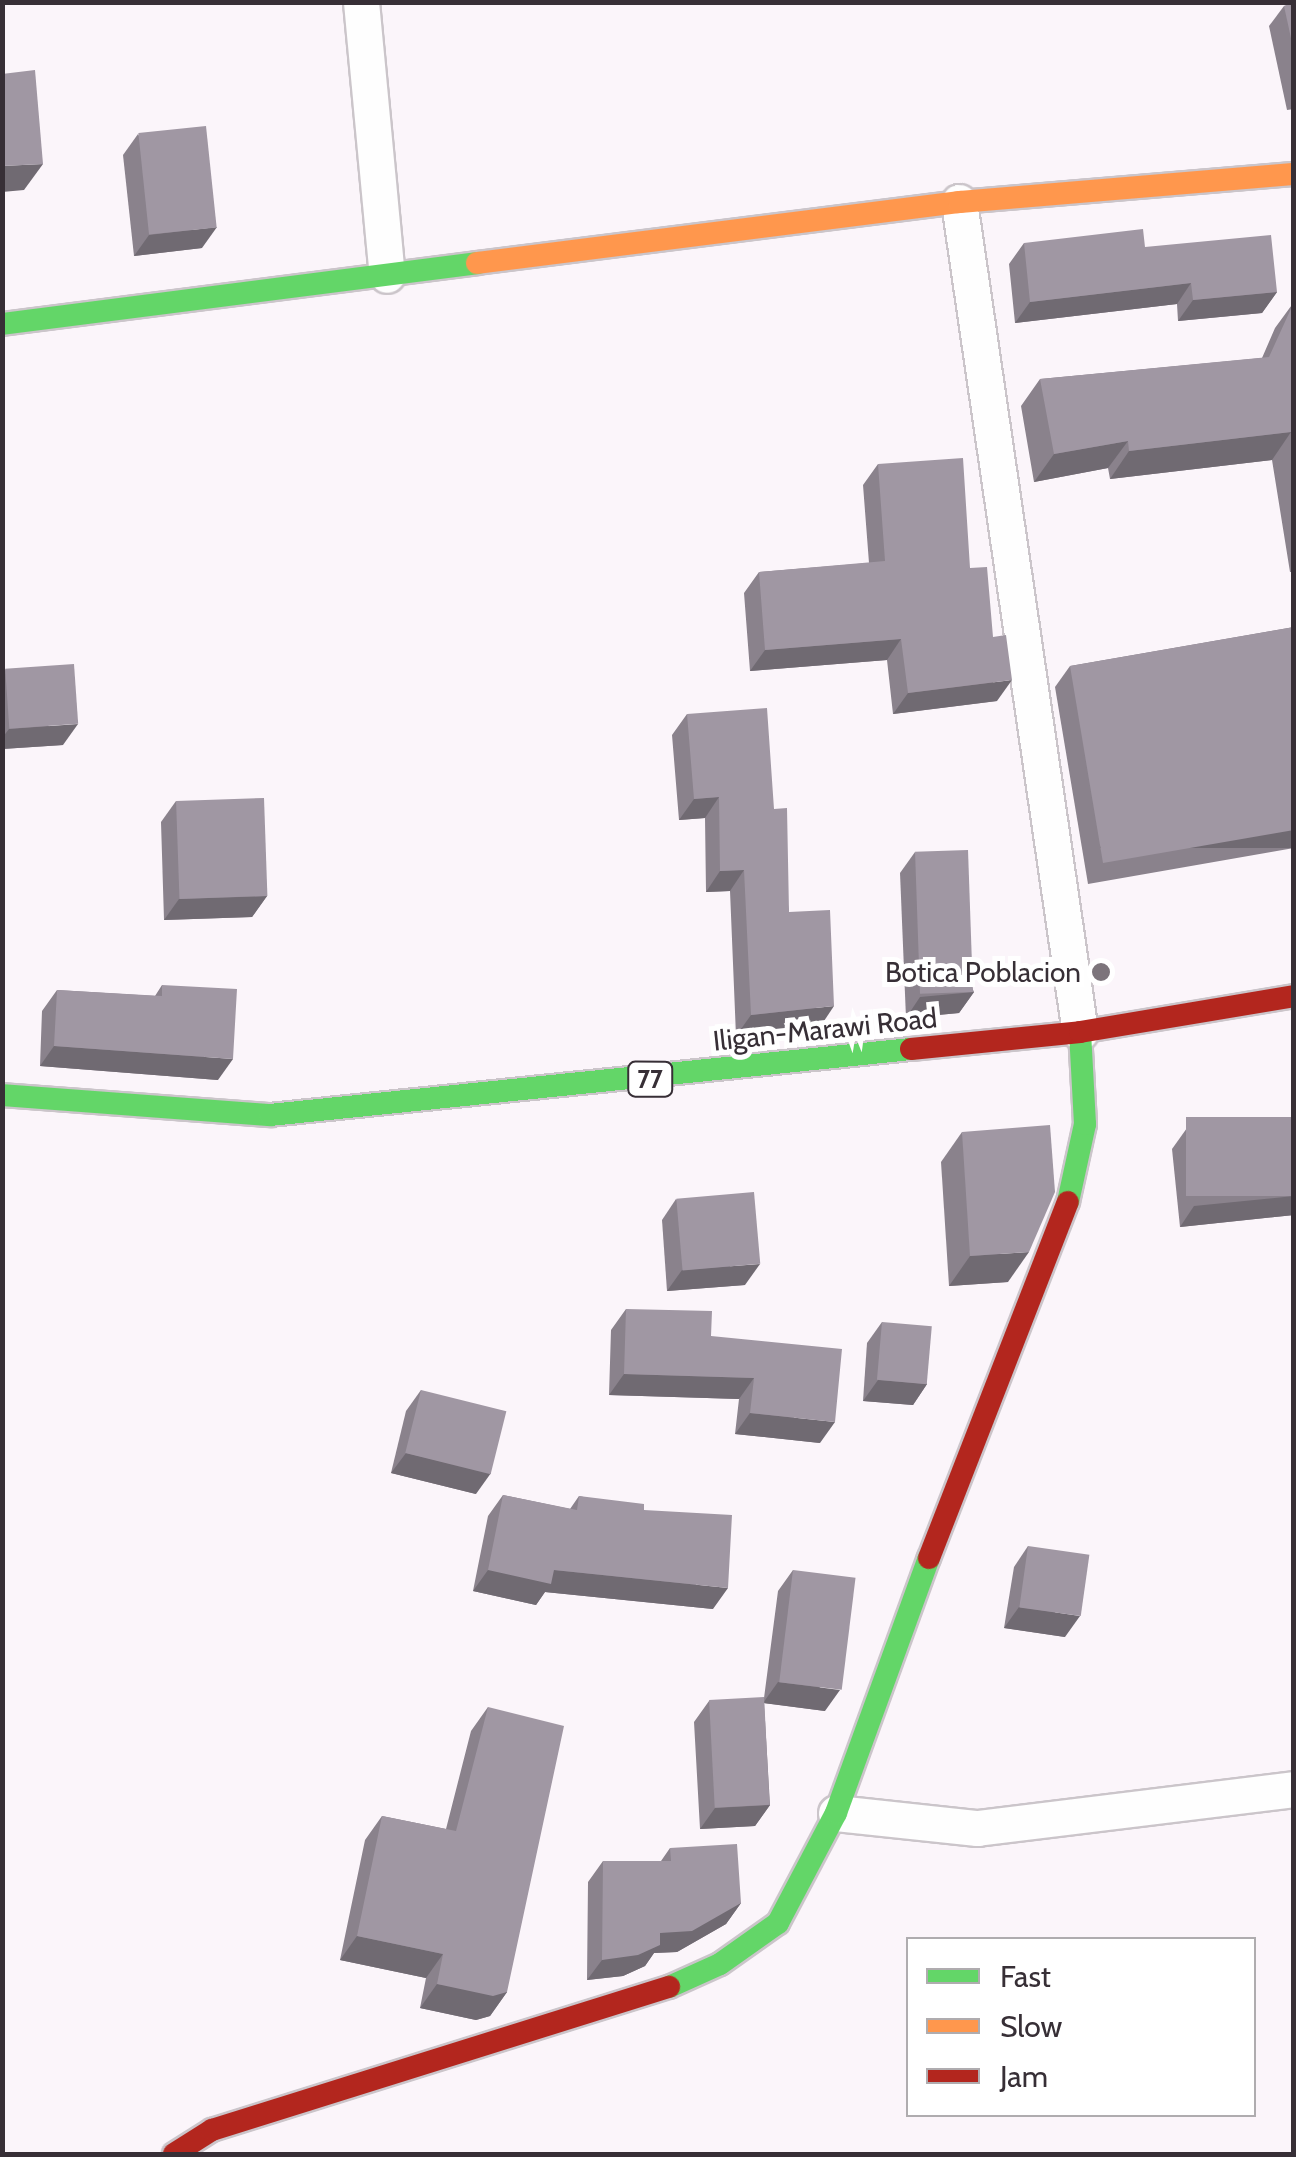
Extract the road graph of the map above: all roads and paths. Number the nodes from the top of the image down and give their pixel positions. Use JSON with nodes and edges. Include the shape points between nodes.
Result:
{"nodes":[{"id":1,"x":361,"y":2,"type":"edge"},
{"id":2,"x":1294,"y":174,"type":"edge"},
{"id":3,"x":960,"y":202,"type":"junction"},
{"id":4,"x":387,"y":275,"type":"junction"},
{"id":5,"x":2,"y":324,"type":"edge"},
{"id":6,"x":1294,"y":996,"type":"edge"},
{"id":7,"x":1080,"y":1032,"type":"junction"},
{"id":8,"x":2,"y":1095,"type":"edge"},
{"id":9,"x":1294,"y":1789,"type":"edge"},
{"id":10,"x":836,"y":1814,"type":"junction"},
{"id":11,"x":174,"y":2154,"type":"edge"}],
"edges":[{"from":1,"to":4,"type":"street"},
{"from":2,"to":3,"type":"main road"},
{"from":3,"to":4,"type":"main road"},
{"from":3,"to":7,"type":"street"},
{"from":4,"to":5,"type":"main road"},
{"from":6,"to":7,"type":"main road","name":"Iligan-Marawi Road","number":"77"},
{"from":7,"to":8,"type":"main road","name":"Iligan-Marawi Road","number":"77","via":[[270,1115]]},
{"from":7,"to":10,"type":"main road","via":[[1086,1124],[1062,1230],[985,1403]]},
{"from":9,"to":10,"type":"street","via":[[977,1828]]},
{"from":10,"to":11,"type":"main road","via":[[778,1923],[720,1964],[632,2003],[212,2130]]}]}
